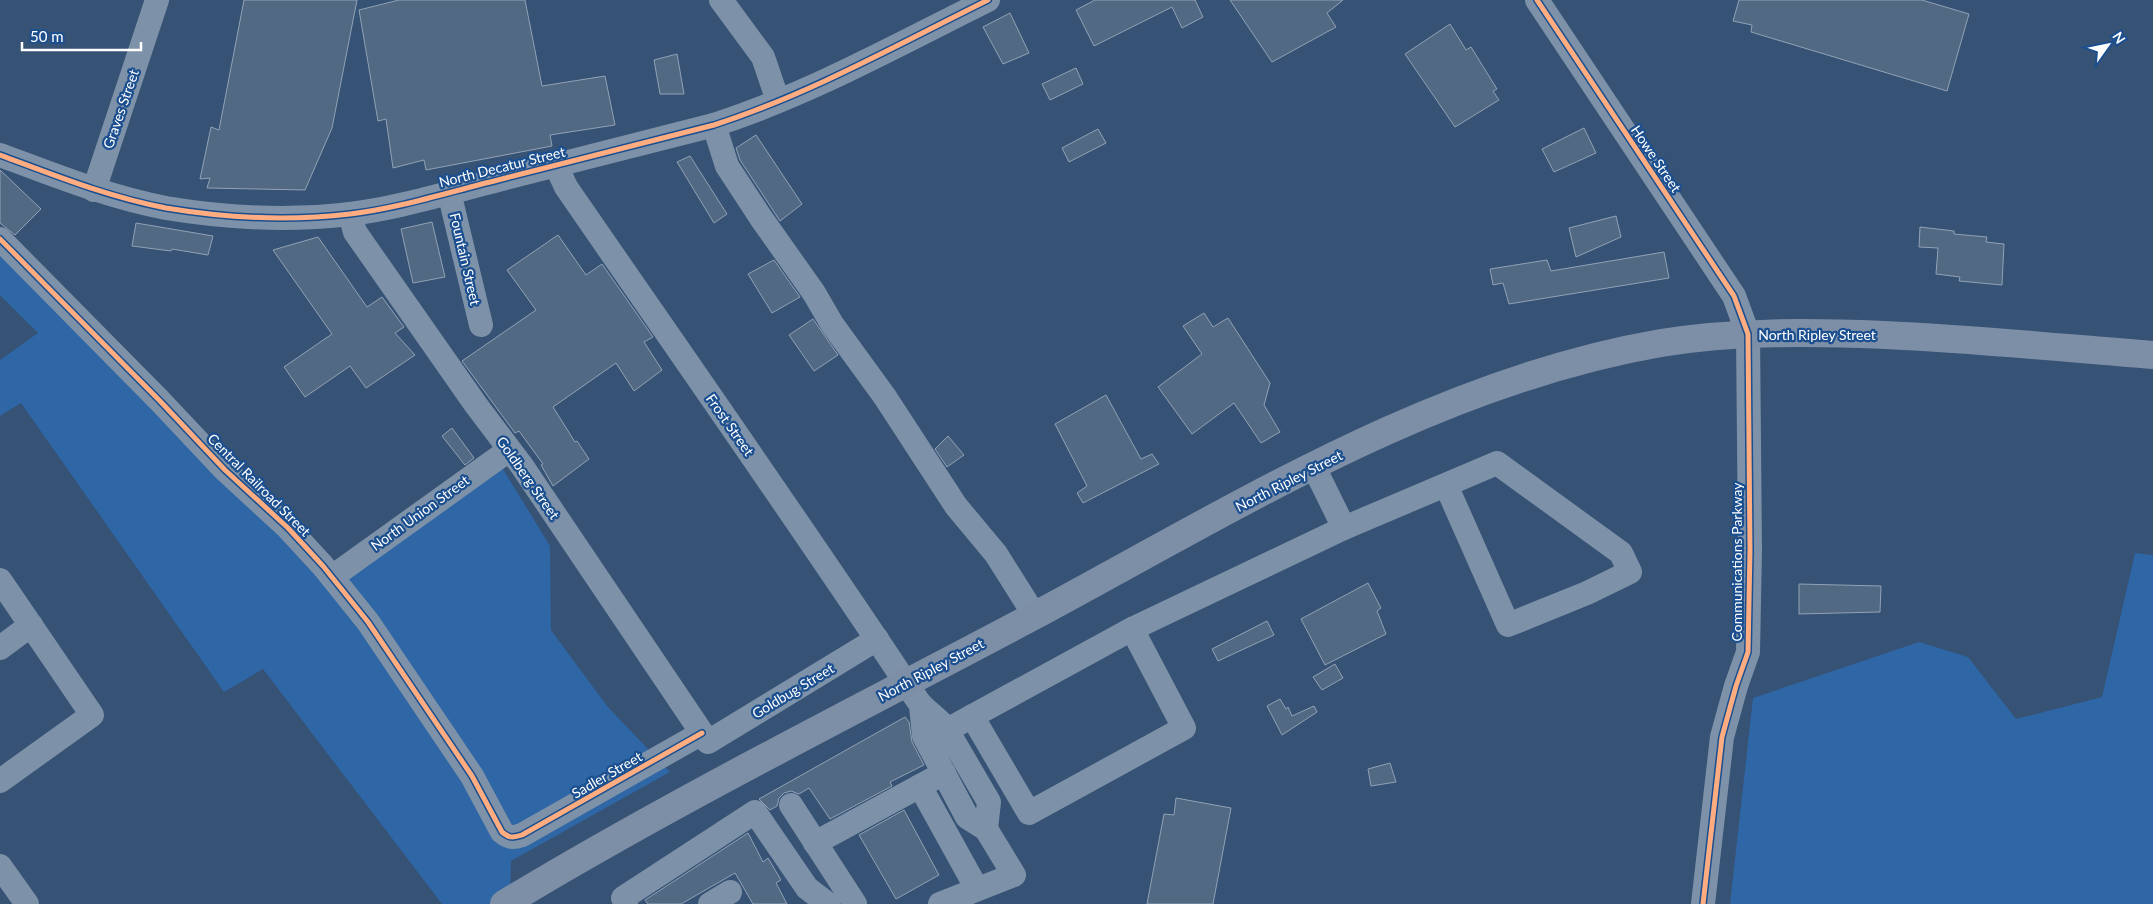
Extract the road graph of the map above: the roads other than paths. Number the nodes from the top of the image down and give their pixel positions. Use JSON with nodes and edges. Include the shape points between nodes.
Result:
{"nodes":[{"id":1,"x":157,"y":0,"type":"edge"},
{"id":2,"x":721,"y":0,"type":"edge"},
{"id":3,"x":988,"y":0,"type":"edge"},
{"id":4,"x":1537,"y":0,"type":"edge"},
{"id":5,"x":778,"y":101,"type":"junction"},
{"id":6,"x":714,"y":125,"type":"junction"},
{"id":7,"x":0,"y":155,"type":"edge"},
{"id":8,"x":556,"y":165,"type":"junction"},
{"id":9,"x":94,"y":190,"type":"junction"},
{"id":10,"x":449,"y":192,"type":"junction"},
{"id":11,"x":350,"y":214,"type":"junction"},
{"id":12,"x":0,"y":239,"type":"edge"},
{"id":13,"x":481,"y":325,"type":"dead end"},
{"id":14,"x":1748,"y":334,"type":"junction"},
{"id":15,"x":2153,"y":355,"type":"edge"},
{"id":16,"x":509,"y":450,"type":"junction"},
{"id":17,"x":1314,"y":467,"type":"junction"},
{"id":18,"x":1446,"y":485,"type":"junction"},
{"id":19,"x":1344,"y":528,"type":"junction"},
{"id":20,"x":332,"y":577,"type":"junction"},
{"id":21,"x":0,"y":580,"type":"edge"},
{"id":22,"x":1035,"y":616,"type":"junction"},
{"id":23,"x":31,"y":625,"type":"junction"},
{"id":24,"x":1132,"y":629,"type":"junction"},
{"id":25,"x":878,"y":639,"type":"junction"},
{"id":26,"x":0,"y":648,"type":"edge"},
{"id":27,"x":914,"y":695,"type":"junction"},
{"id":28,"x":972,"y":716,"type":"junction"},
{"id":29,"x":947,"y":730,"type":"junction"},
{"id":30,"x":705,"y":738,"type":"junction"},
{"id":31,"x":944,"y":773,"type":"junction"},
{"id":32,"x":0,"y":782,"type":"edge"},
{"id":33,"x":920,"y":786,"type":"junction"},
{"id":34,"x":791,"y":805,"type":"dead end"},
{"id":35,"x":986,"y":829,"type":"junction"},
{"id":36,"x":522,"y":835,"type":"joint"},
{"id":37,"x":815,"y":843,"type":"junction"},
{"id":38,"x":0,"y":866,"type":"edge"},
{"id":39,"x":977,"y":889,"type":"junction"},
{"id":40,"x":730,"y":892,"type":"dead end"},
{"id":41,"x":951,"y":902,"type":"edge"},
{"id":42,"x":624,"y":903,"type":"edge"},
{"id":43,"x":27,"y":904,"type":"edge"},
{"id":44,"x":504,"y":904,"type":"edge"},
{"id":45,"x":710,"y":904,"type":"edge"},
{"id":46,"x":828,"y":904,"type":"edge"},
{"id":47,"x":855,"y":904,"type":"edge"},
{"id":48,"x":1703,"y":904,"type":"edge"}],
"edges":[{"from":1,"to":9,"type":"street","name":"Graves Street"},
{"from":2,"to":5,"type":"street","via":[[763,56]]},
{"from":3,"to":5,"type":"street","name":"North Decatur Street"},
{"from":4,"to":14,"type":"street","name":"Howe Street","via":[[1734,296]]},
{"from":5,"to":6,"type":"street","name":"North Decatur Street"},
{"from":6,"to":8,"type":"street","name":"North Decatur Street"},
{"from":6,"to":22,"type":"street","via":[[727,166],[956,506],[996,554]]},
{"from":7,"to":9,"type":"street","name":"North Decatur Street"},
{"from":8,"to":10,"type":"street","name":"North Decatur Street"},
{"from":8,"to":25,"type":"street","name":"Frost Street","via":[[566,187]]},
{"from":9,"to":11,"type":"street","name":"North Decatur Street","via":[[166,208],[249,217]]},
{"from":10,"to":11,"type":"street","name":"North Decatur Street"},
{"from":10,"to":13,"type":"street","name":"Fountain Street"},
{"from":11,"to":16,"type":"street","name":"Goldberg Street","via":[[355,232]]},
{"from":12,"to":20,"type":"street","name":"Central Railroad Street","via":[[226,470],[288,528]]},
{"from":14,"to":15,"type":"main road","name":"North Ripley Street","via":[[1833,333],[1942,338]]},
{"from":14,"to":17,"type":"main road","name":"North Ripley Street","via":[[1662,343],[1540,372],[1464,398]]},
{"from":14,"to":48,"type":"street","name":"Communications Parkway","via":[[1748,652],[1722,737]]},
{"from":16,"to":20,"type":"street","name":"North Union Street"},
{"from":16,"to":30,"type":"street","name":"Goldberg Street"},
{"from":17,"to":19,"type":"street"},
{"from":17,"to":22,"type":"main road","name":"North Ripley Street"},
{"from":18,"to":18,"type":"street","via":[[1497,463],[1621,553],[1630,572],[1508,625]]},
{"from":18,"to":19,"type":"street"},
{"from":19,"to":24,"type":"street"},
{"from":20,"to":36,"type":"street","name":"Central Railroad Street","via":[[368,622],[472,776],[502,832],[508,837]]},
{"from":21,"to":23,"type":"street"},
{"from":22,"to":27,"type":"main road","name":"North Ripley Street"},
{"from":23,"to":26,"type":"street"},
{"from":23,"to":32,"type":"street","via":[[92,715]]},
{"from":24,"to":28,"type":"street"},
{"from":24,"to":28,"type":"street","via":[[1184,728],[1029,813]]},
{"from":25,"to":27,"type":"street","name":"Frost Street"},
{"from":25,"to":30,"type":"street","name":"Goldbug Street"},
{"from":27,"to":29,"type":"street"},
{"from":27,"to":31,"type":"street","via":[[924,736]]},
{"from":27,"to":44,"type":"main road","name":"North Ripley Street","via":[[771,753]]},
{"from":28,"to":29,"type":"street"},
{"from":29,"to":35,"type":"street","via":[[989,802]]},
{"from":30,"to":36,"type":"street","name":"Sadler Street"},
{"from":31,"to":33,"type":"street"},
{"from":31,"to":35,"type":"street","via":[[967,817]]},
{"from":33,"to":37,"type":"street"},
{"from":33,"to":39,"type":"street"},
{"from":34,"to":37,"type":"street"},
{"from":35,"to":39,"type":"street","via":[[1014,875]]},
{"from":37,"to":47,"type":"street"},
{"from":38,"to":43,"type":"street"},
{"from":39,"to":41,"type":"street"},
{"from":40,"to":45,"type":"street"},
{"from":42,"to":46,"type":"street","via":[[623,898],[754,812],[807,888]]}]}
